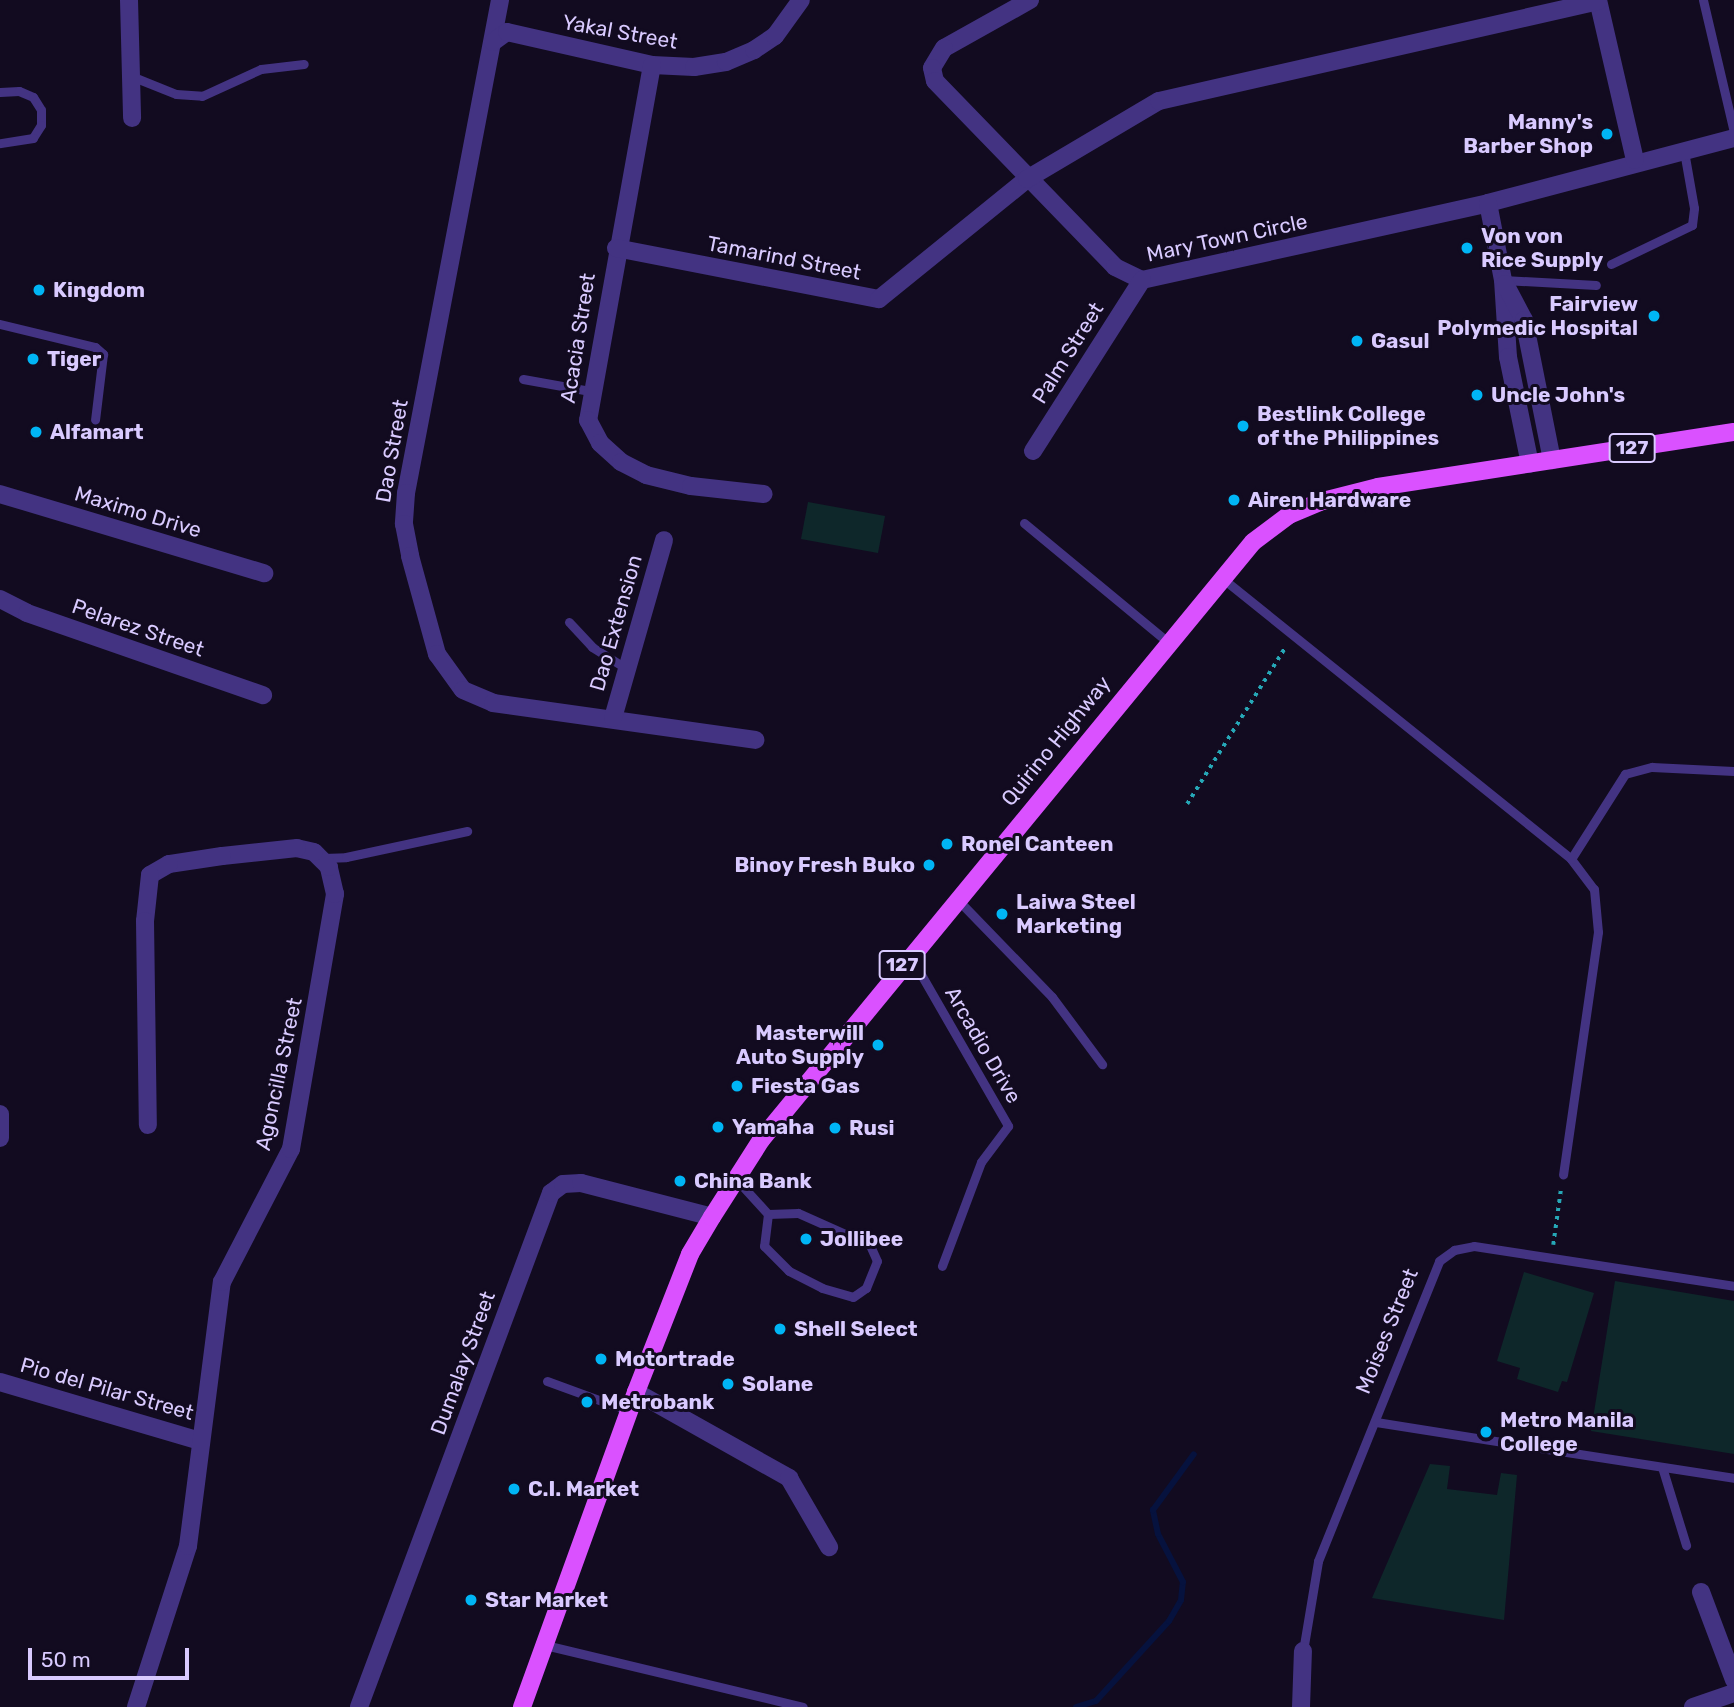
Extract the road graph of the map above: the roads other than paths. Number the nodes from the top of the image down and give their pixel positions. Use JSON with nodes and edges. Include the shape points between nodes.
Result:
{"nodes":[{"id":1,"x":129,"y":0,"type":"edge"},
{"id":2,"x":500,"y":0,"type":"edge"},
{"id":3,"x":801,"y":0,"type":"edge"},
{"id":4,"x":1030,"y":0,"type":"edge"},
{"id":5,"x":1598,"y":0,"type":"edge"},
{"id":6,"x":1703,"y":0,"type":"edge"},
{"id":7,"x":494,"y":42,"type":"junction"},
{"id":8,"x":304,"y":64,"type":"dead end"},
{"id":9,"x":652,"y":65,"type":"junction"},
{"id":10,"x":131,"y":76,"type":"junction"},
{"id":11,"x":0,"y":92,"type":"edge"},
{"id":12,"x":132,"y":118,"type":"dead end"},
{"id":13,"x":1734,"y":132,"type":"edge"},
{"id":14,"x":1734,"y":138,"type":"edge"},
{"id":15,"x":0,"y":143,"type":"edge"},
{"id":16,"x":1684,"y":149,"type":"junction"},
{"id":17,"x":1635,"y":160,"type":"junction"},
{"id":18,"x":1027,"y":179,"type":"junction"},
{"id":19,"x":1488,"y":203,"type":"junction"},
{"id":20,"x":616,"y":248,"type":"junction"},
{"id":21,"x":1611,"y":264,"type":"dead end"},
{"id":22,"x":1142,"y":280,"type":"junction"},
{"id":23,"x":1503,"y":281,"type":"junction"},
{"id":24,"x":1596,"y":285,"type":"dead end"},
{"id":25,"x":0,"y":324,"type":"edge"},
{"id":26,"x":523,"y":379,"type":"dead end"},
{"id":27,"x":590,"y":391,"type":"junction"},
{"id":28,"x":95,"y":420,"type":"dead end"},
{"id":29,"x":1734,"y":432,"type":"edge"},
{"id":30,"x":1033,"y":452,"type":"dead end"},
{"id":31,"x":1552,"y":460,"type":"junction"},
{"id":32,"x":1530,"y":464,"type":"junction"},
{"id":33,"x":0,"y":494,"type":"edge"},
{"id":34,"x":764,"y":494,"type":"dead end"},
{"id":35,"x":1024,"y":523,"type":"dead end"},
{"id":36,"x":664,"y":540,"type":"dead end"},
{"id":37,"x":264,"y":573,"type":"dead end"},
{"id":38,"x":1221,"y":577,"type":"junction"},
{"id":39,"x":0,"y":599,"type":"edge"},
{"id":40,"x":569,"y":622,"type":"dead end"},
{"id":41,"x":1168,"y":642,"type":"junction"},
{"id":42,"x":626,"y":668,"type":"junction"},
{"id":43,"x":263,"y":695,"type":"dead end"},
{"id":44,"x":612,"y":718,"type":"junction"},
{"id":45,"x":755,"y":740,"type":"dead end"},
{"id":46,"x":1734,"y":771,"type":"edge"},
{"id":47,"x":467,"y":831,"type":"dead end"},
{"id":48,"x":323,"y":858,"type":"junction"},
{"id":49,"x":1571,"y":859,"type":"junction"},
{"id":50,"x":957,"y":899,"type":"junction"},
{"id":51,"x":910,"y":955,"type":"junction"},
{"id":52,"x":1102,"y":1064,"type":"dead end"},
{"id":53,"x":0,"y":1114,"type":"edge"},
{"id":54,"x":148,"y":1125,"type":"dead end"},
{"id":55,"x":0,"y":1138,"type":"edge"},
{"id":56,"x":1563,"y":1174,"type":"road end"},
{"id":57,"x":736,"y":1179,"type":"junction"},
{"id":58,"x":768,"y":1214,"type":"junction"},
{"id":59,"x":712,"y":1217,"type":"junction"},
{"id":60,"x":942,"y":1266,"type":"dead end"},
{"id":61,"x":1734,"y":1286,"type":"edge"},
{"id":62,"x":0,"y":1381,"type":"edge"},
{"id":63,"x":547,"y":1381,"type":"dead end"},
{"id":64,"x":636,"y":1392,"type":"junction"},
{"id":65,"x":629,"y":1411,"type":"junction"},
{"id":66,"x":1376,"y":1422,"type":"junction"},
{"id":67,"x":201,"y":1441,"type":"junction"},
{"id":68,"x":1509,"y":1443,"type":"dead end"},
{"id":69,"x":1534,"y":1447,"type":"dead end"},
{"id":70,"x":1662,"y":1467,"type":"junction"},
{"id":71,"x":1734,"y":1478,"type":"edge"},
{"id":72,"x":1686,"y":1545,"type":"dead end"},
{"id":73,"x":828,"y":1547,"type":"dead end"},
{"id":74,"x":1701,"y":1592,"type":"dead end"},
{"id":75,"x":545,"y":1645,"type":"junction"},
{"id":76,"x":1303,"y":1651,"type":"joint"},
{"id":77,"x":1734,"y":1680,"type":"edge"},
{"id":78,"x":1734,"y":1693,"type":"edge"},
{"id":79,"x":136,"y":1707,"type":"edge"},
{"id":80,"x":359,"y":1707,"type":"edge"},
{"id":81,"x":522,"y":1707,"type":"edge"},
{"id":82,"x":803,"y":1707,"type":"edge"},
{"id":83,"x":1301,"y":1707,"type":"edge"},
{"id":84,"x":1693,"y":1707,"type":"edge"}],
"edges":[{"from":1,"to":10,"type":"street"},
{"from":2,"to":7,"type":"street","name":"Dao Street"},
{"from":3,"to":9,"type":"street","name":"Yakal Street","via":[[775,36],[744,54],[694,67]]},
{"from":4,"to":18,"type":"street","name":"Mary Town Circle","via":[[944,48],[932,68],[934,81]]},
{"from":5,"to":17,"type":"street"},
{"from":5,"to":18,"type":"street","via":[[1159,101]]},
{"from":6,"to":13,"type":"lane"},
{"from":7,"to":9,"type":"street","name":"Yakal Street","via":[[507,33]]},
{"from":7,"to":44,"type":"street","name":"Dao Street","via":[[406,493],[408,546],[437,654],[463,690],[493,703]]},
{"from":8,"to":10,"type":"lane","via":[[261,69],[202,96],[176,94]]},
{"from":9,"to":20,"type":"street","name":"Acacia Street"},
{"from":10,"to":12,"type":"street"},
{"from":11,"to":15,"type":"lane","via":[[19,91],[33,97],[41,117],[33,138]]},
{"from":14,"to":16,"type":"street","name":"Mary Town Circle"},
{"from":16,"to":17,"type":"street","name":"Mary Town Circle"},
{"from":16,"to":21,"type":"lane","via":[[1694,208],[1692,225]]},
{"from":17,"to":19,"type":"street","name":"Mary Town Circle"},
{"from":18,"to":20,"type":"street","name":"Tamarind Street","via":[[880,299]]},
{"from":18,"to":22,"type":"street","name":"Mary Town Circle","via":[[1115,267]]},
{"from":19,"to":22,"type":"street","name":"Mary Town Circle"},
{"from":19,"to":23,"type":"street"},
{"from":20,"to":27,"type":"street","name":"Acacia Street"},
{"from":22,"to":30,"type":"street","name":"Palm Street"},
{"from":23,"to":24,"type":"lane"},
{"from":23,"to":31,"type":"street","via":[[1524,320]]},
{"from":23,"to":32,"type":"street","via":[[1503,324]]},
{"from":25,"to":28,"type":"lane","via":[[95,346],[103,354]]},
{"from":26,"to":27,"type":"lane"},
{"from":27,"to":34,"type":"street","name":"Acacia Street","via":[[588,420],[600,443],[621,462],[646,475],[691,486]]},
{"from":29,"to":31,"type":"main road","name":"Quirino Highway","number":"127"},
{"from":31,"to":32,"type":"main road","name":"Quirino Highway","number":"127"},
{"from":32,"to":38,"type":"main road","name":"Quirino Highway","number":"127","via":[[1378,487],[1319,502],[1289,515],[1253,542]]},
{"from":33,"to":37,"type":"street","name":"Maximo Drive"},
{"from":35,"to":41,"type":"lane"},
{"from":36,"to":42,"type":"street","name":"Dao Extension"},
{"from":38,"to":41,"type":"main road","name":"Quirino Highway","number":"127"},
{"from":38,"to":49,"type":"lane"},
{"from":39,"to":43,"type":"street","name":"Pelarez Street","via":[[27,613]]},
{"from":40,"to":42,"type":"lane","via":[[592,647]]},
{"from":41,"to":50,"type":"main road","name":"Quirino Highway","number":"127"},
{"from":42,"to":44,"type":"street","name":"Dao Extension"},
{"from":44,"to":45,"type":"street","name":"Dao Street"},
{"from":46,"to":49,"type":"lane","via":[[1652,766],[1625,774]]},
{"from":47,"to":48,"type":"lane"},
{"from":48,"to":54,"type":"street","via":[[297,848],[169,864],[150,875],[145,921]]},
{"from":48,"to":67,"type":"street","name":"Agoncilla Street","via":[[335,894],[291,1149],[222,1282]]},
{"from":49,"to":56,"type":"lane","via":[[1594,889],[1599,910]]},
{"from":50,"to":51,"type":"main road","name":"Quirino Highway","number":"127"},
{"from":50,"to":52,"type":"lane","via":[[1052,997]]},
{"from":51,"to":57,"type":"main road","name":"Quirino Highway","number":"127","via":[[761,1140]]},
{"from":51,"to":60,"type":"lane","name":"Arcadio Drive","via":[[1008,1126],[981,1162]]},
{"from":53,"to":55,"type":"street"},
{"from":57,"to":58,"type":"lane"},
{"from":57,"to":59,"type":"main road","name":"Quirino Highway","number":"127"},
{"from":58,"to":58,"type":"lane","via":[[764,1247],[789,1271],[853,1297],[866,1287],[877,1261],[870,1245],[798,1213]]},
{"from":59,"to":64,"type":"main road","name":"Quirino Highway","number":"127","via":[[690,1254]]},
{"from":59,"to":80,"type":"street","name":"Dumalay Street","via":[[581,1183],[564,1184],[551,1193]]},
{"from":61,"to":66,"type":"lane","name":"Moises Street","via":[[1474,1246],[1454,1250],[1439,1261]]},
{"from":62,"to":67,"type":"street","name":"Pio del Pilar Street"},
{"from":63,"to":65,"type":"lane"},
{"from":64,"to":65,"type":"main road","name":"Quirino Highway","number":"127"},
{"from":64,"to":73,"type":"street","via":[[789,1478]]},
{"from":65,"to":75,"type":"main road","name":"Quirino Highway","number":"127"},
{"from":66,"to":68,"type":"lane"},
{"from":66,"to":76,"type":"lane","name":"Moises Street","via":[[1318,1561]]},
{"from":67,"to":79,"type":"street","name":"Agoncilla Street","via":[[188,1546]]},
{"from":69,"to":70,"type":"lane"},
{"from":70,"to":71,"type":"lane"},
{"from":70,"to":72,"type":"lane"},
{"from":74,"to":77,"type":"street"},
{"from":75,"to":81,"type":"main road","name":"Quirino Highway","number":"127"},
{"from":75,"to":82,"type":"lane"},
{"from":76,"to":83,"type":"street","name":"Moises Street"},
{"from":78,"to":84,"type":"street"}]}
